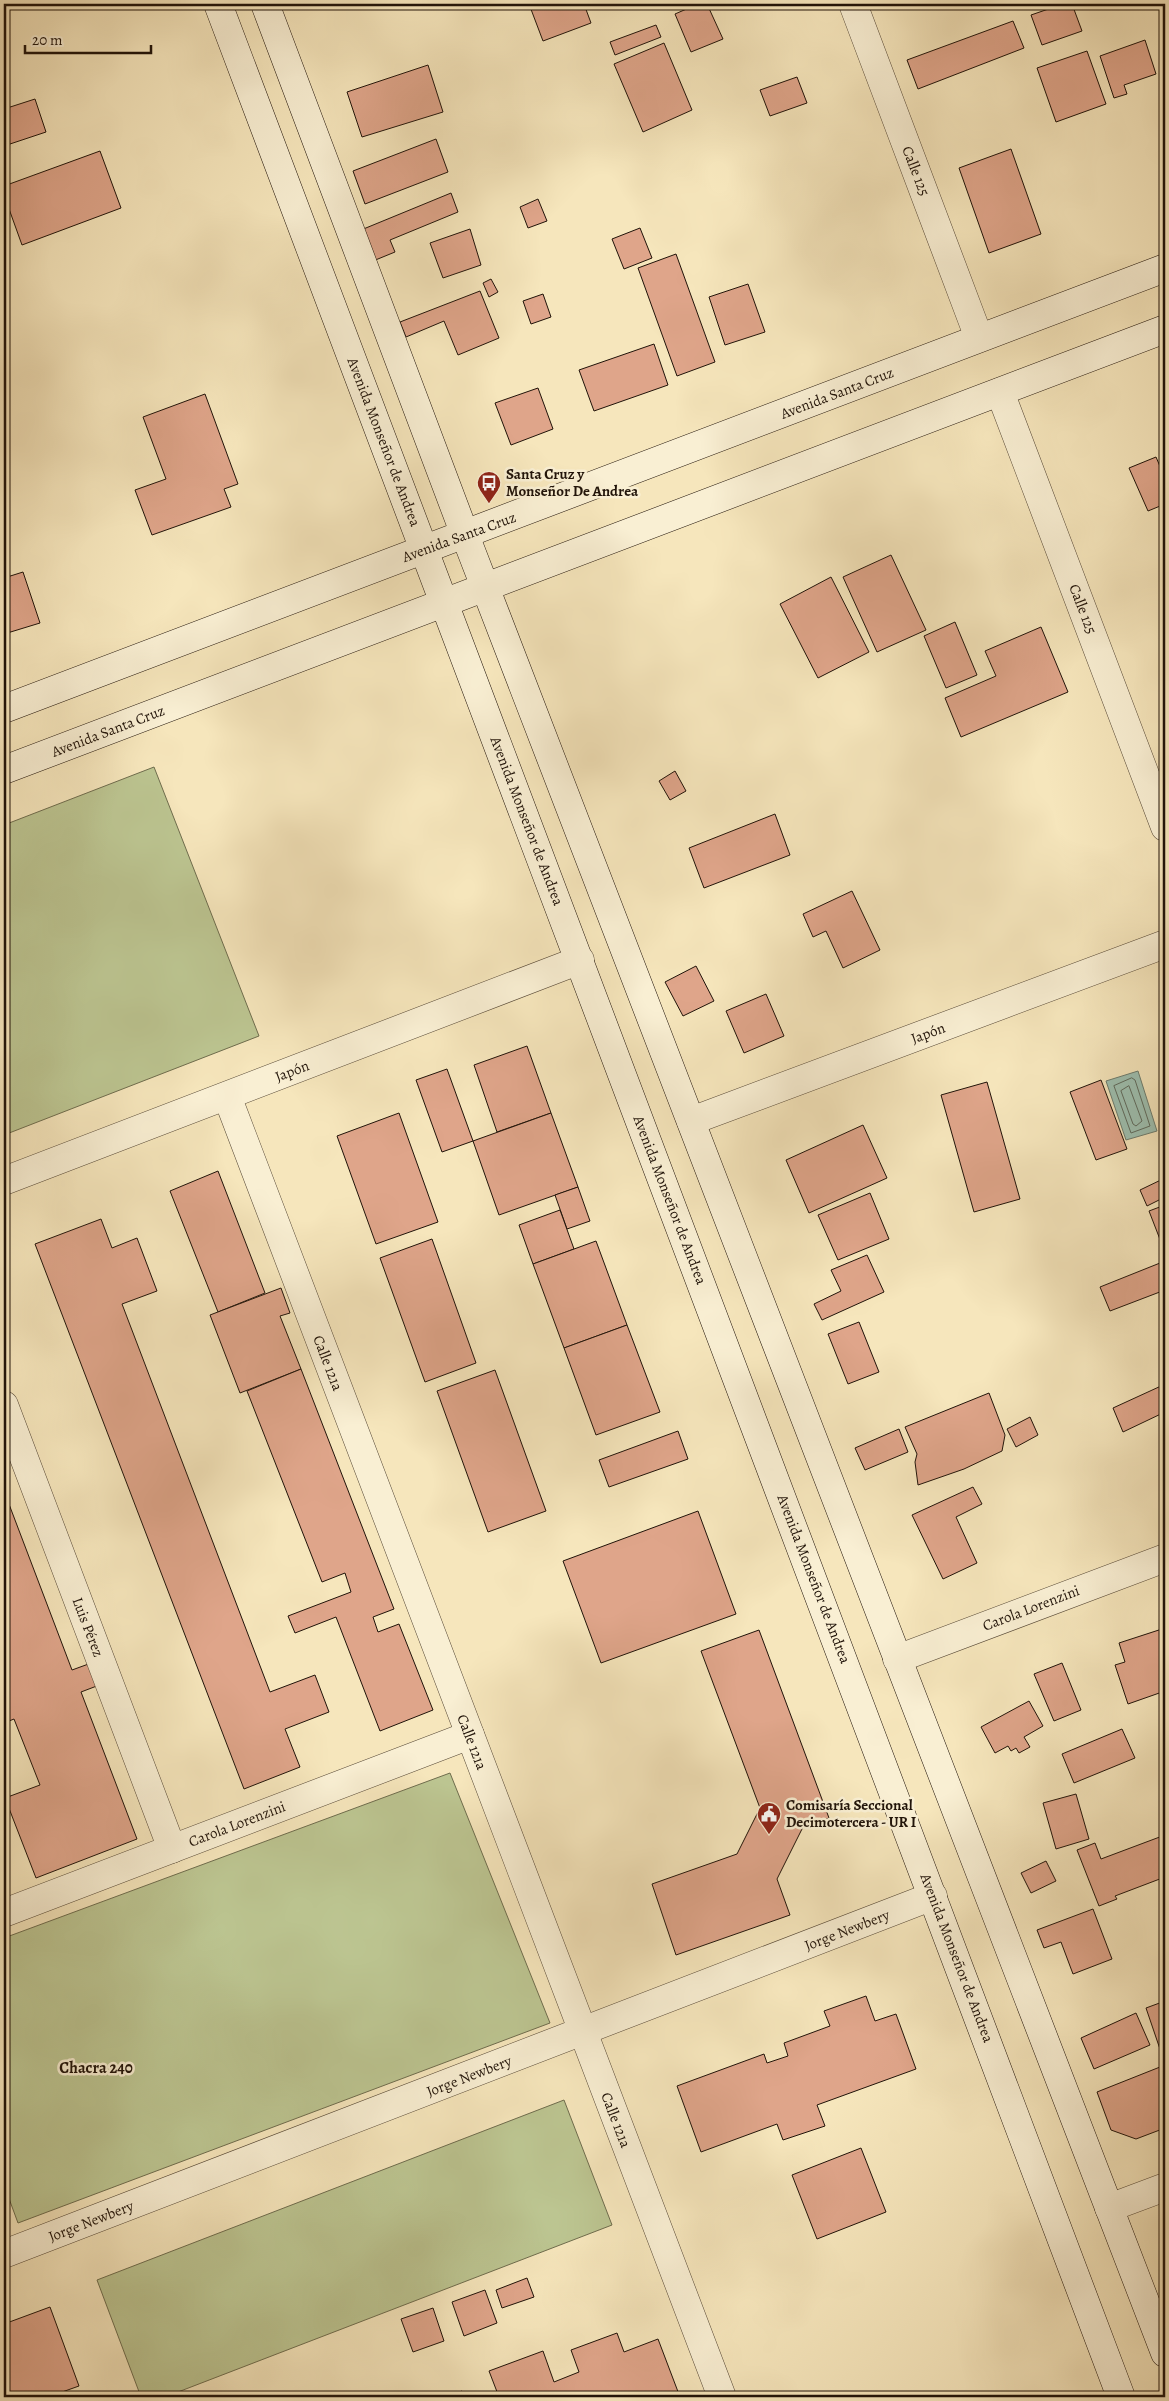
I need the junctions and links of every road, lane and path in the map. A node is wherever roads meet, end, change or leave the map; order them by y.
1 (218, 4) edge
2 (265, 4) edge
3 (853, 4) edge
4 (1165, 268) edge
5 (1165, 329) edge
6 (980, 338) junction
7 (1000, 392) junction
8 (465, 535) junction
9 (424, 549) junction
10 (486, 588) junction
11 (444, 603) junction
12 (4, 709) edge
13 (4, 770) edge
14 (1165, 827) edge
15 (1165, 944) edge
16 (580, 960) junction
17 (226, 1096) junction
18 (690, 1121) junction
19 (4, 1181) edge
20 (4, 1405) edge
21 (1165, 1558) edge
22 (897, 1659) junction
23 (470, 1735) junction
24 (172, 1849) junction
25 (933, 1896) junction
26 (4, 1913) edge
27 (583, 2032) junction
28 (1165, 2187) edge
29 (1109, 2208) junction
30 (4, 2254) edge
31 (1165, 2353) edge
32 (720, 2392) edge
33 (1121, 2397) edge

1 - 9 main road, Avenida Monseñor de Andrea
2 - 8 main road
3 - 6 main road, Calle 125
4 - 6 main road, Avenida Santa Cruz
5 - 7 main road, Avenida Santa Cruz
6 - 8 main road, Avenida Santa Cruz
7 - 10 main road, Avenida Santa Cruz
7 - 14 main road, Calle 125
8 - 9 main road, Avenida Santa Cruz
8 - 10 main road
9 - 11 main road, Avenida Monseñor de Andrea
9 - 12 main road, Avenida Santa Cruz
10 - 11 main road, Avenida Santa Cruz
10 - 18 main road
11 - 13 main road, Avenida Santa Cruz
11 - 16 main road, Avenida Monseñor de Andrea
15 - 18 main road, Japón
16 - 17 main road, Japón
16 - 25 main road, Avenida Monseñor de Andrea
17 - 19 main road, Japón
17 - 23 main road, Calle 121a
18 - 22 main road
20 - 24 main road, Luis Pérez
21 - 22 main road, Carola Lorenzini
22 - 29 main road
23 - 24 main road, Carola Lorenzini
23 - 27 main road, Calle 121a
24 - 26 main road, Carola Lorenzini
25 - 27 main road, Jorge Newbery
25 - 33 main road, Avenida Monseñor de Andrea
27 - 30 main road, Jorge Newbery
27 - 32 main road, Calle 121a
28 - 29 main road
29 - 31 main road

